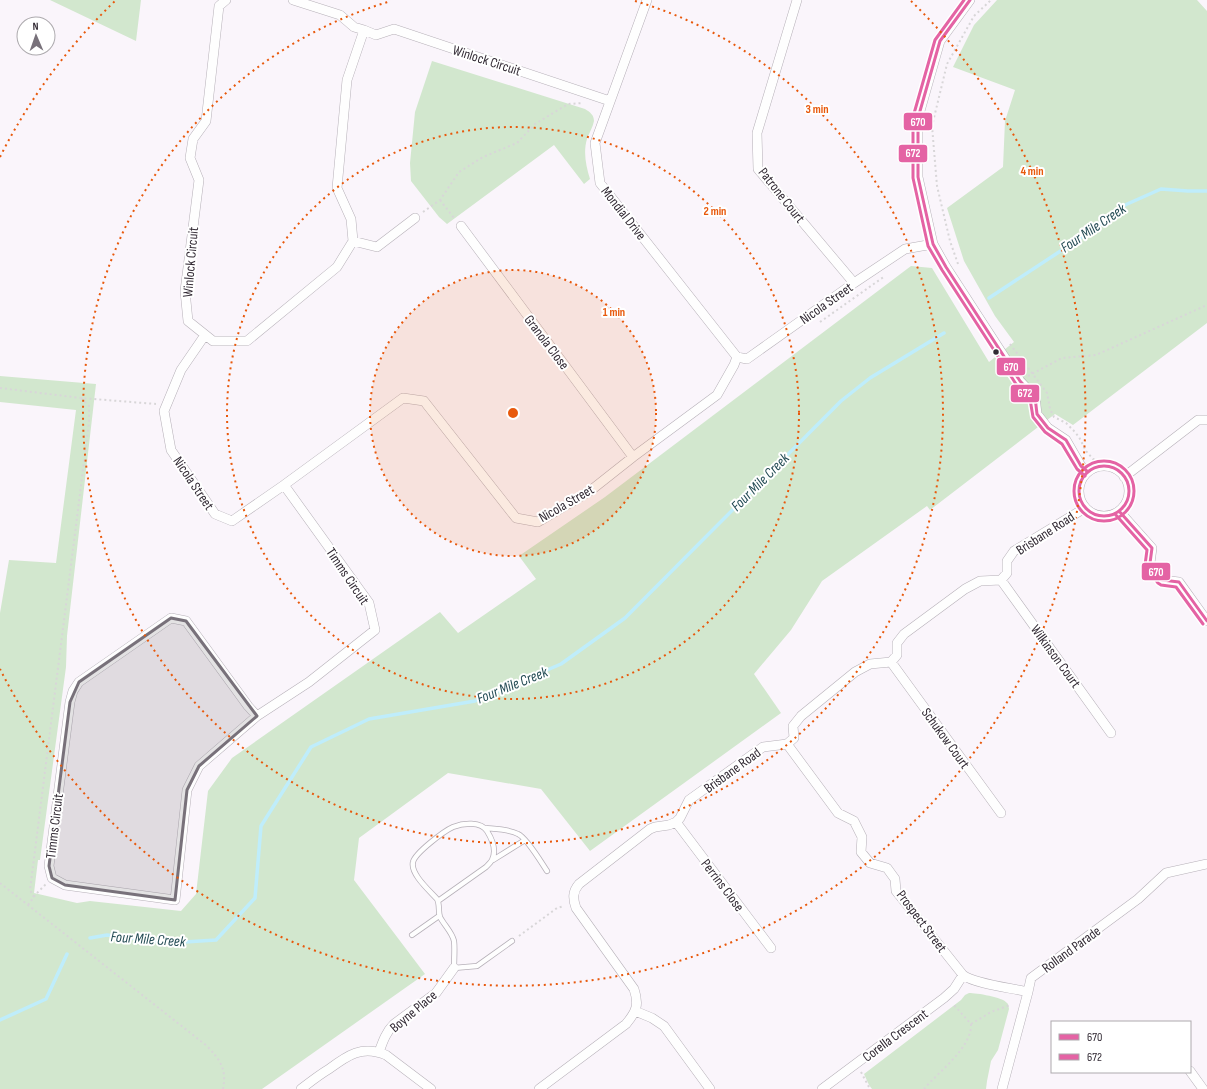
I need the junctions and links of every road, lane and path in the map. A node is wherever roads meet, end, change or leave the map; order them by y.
1 (226, 0) edge
2 (293, 0) edge
3 (647, 0) edge
4 (797, 0) edge
5 (970, 0) edge
6 (991, 0) edge
7 (364, 30) junction
8 (610, 102) junction
9 (589, 103) dead end
10 (440, 200) junction
11 (415, 218) joint
12 (461, 226) joint
13 (353, 241) junction
14 (933, 244) junction
15 (959, 267) dead end
16 (890, 273) dead end
17 (854, 283) junction
18 (1207, 305) edge
19 (818, 323) dead end
20 (205, 335) junction
21 (1009, 343) dead end
22 (737, 357) junction
23 (1032, 373) junction
24 (1020, 381) junction
25 (0, 388) edge
26 (81, 398) junction
27 (166, 404) junction
28 (1207, 420) edge
29 (633, 457) junction
30 (1088, 472) junction
31 (1127, 475) junction
32 (284, 485) junction
33 (1085, 508) junction
34 (1119, 511) junction
35 (1001, 580) junction
36 (1207, 621) edge
37 (891, 662) junction
38 (257, 716) junction
39 (1111, 733) dead end
40 (787, 744) junction
41 (1001, 813) dead end
42 (676, 822) junction
43 (484, 828) junction
44 (525, 840) junction
45 (493, 860) junction
46 (1207, 864) edge
47 (547, 871) dead end
48 (52, 878) junction
49 (0, 883) edge
50 (34, 897) junction
51 (438, 901) junction
52 (28, 905) junction
53 (568, 905) dead end
54 (439, 916) junction
55 (412, 935) dead end
56 (512, 941) joint
57 (771, 948) dead end
58 (454, 968) junction
59 (964, 975) junction
60 (1028, 992) junction
61 (953, 1004) dead end
62 (1010, 1005) dead end
63 (635, 1011) junction
64 (970, 1024) junction
65 (379, 1052) junction
66 (855, 1064) junction
67 (1191, 1072) edge
68 (223, 1089) edge
69 (301, 1089) edge
70 (431, 1089) edge
71 (539, 1089) edge
72 (710, 1089) edge
73 (822, 1089) edge
74 (870, 1089) edge
75 (924, 1089) edge
76 (1002, 1089) edge
77 (1204, 1089) edge

1 - 20 street, Winlock Circuit
2 - 7 street, Winlock Circuit
3 - 8 street, Mondial Drive
4 - 17 street, Patrone Court
5 - 14 street
6 - 15 path
7 - 8 street, Winlock Circuit
7 - 13 street
8 - 22 street, Mondial Drive
9 - 10 path
10 - 11 path
10 - 12 path
11 - 13 street
12 - 29 street, Granola Close
13 - 20 street, Winlock Circuit
14 - 17 street, Nicola Street
14 - 24 street
16 - 19 path
17 - 22 street, Nicola Street
18 - 23 path
20 - 27 street
21 - 23 path
22 - 29 street, Nicola Street
23 - 24 path
23 - 31 path
24 - 30 street
25 - 26 path
26 - 27 path
26 - 50 path
27 - 32 street, Nicola Street
28 - 31 street
29 - 32 street, Nicola Street
30 - 31 street
30 - 33 street
31 - 34 street
32 - 38 street, Timms Circuit
33 - 34 street
33 - 35 street, Brisbane Road
34 - 36 street
35 - 37 street
35 - 39 street, Wilkinson Court
37 - 40 street
37 - 41 street, Schukow Court
38 - 48 street, Timms Circuit
38 - 48 street, Timms Circuit
40 - 42 street, Brisbane Road
40 - 59 street, Prospect Street
42 - 57 street, Perrins Close
42 - 63 street
43 - 44 lane
43 - 45 lane
43 - 51 lane
44 - 45 lane
44 - 47 lane
45 - 51 lane
46 - 60 street, Rolland Parade
48 - 50 path
49 - 52 path
50 - 52 path
51 - 54 lane
52 - 68 path
53 - 56 path
54 - 55 lane
54 - 58 lane
56 - 58 lane
58 - 65 street, Boyne Place
59 - 60 street, Prospect Street
59 - 66 street, Corella Crescent
60 - 76 street, Rolland Parade
61 - 64 path
62 - 64 path
63 - 71 street
63 - 72 street
64 - 75 path
65 - 69 street
65 - 70 street
66 - 73 street, Corella Crescent
66 - 74 path
67 - 77 street

